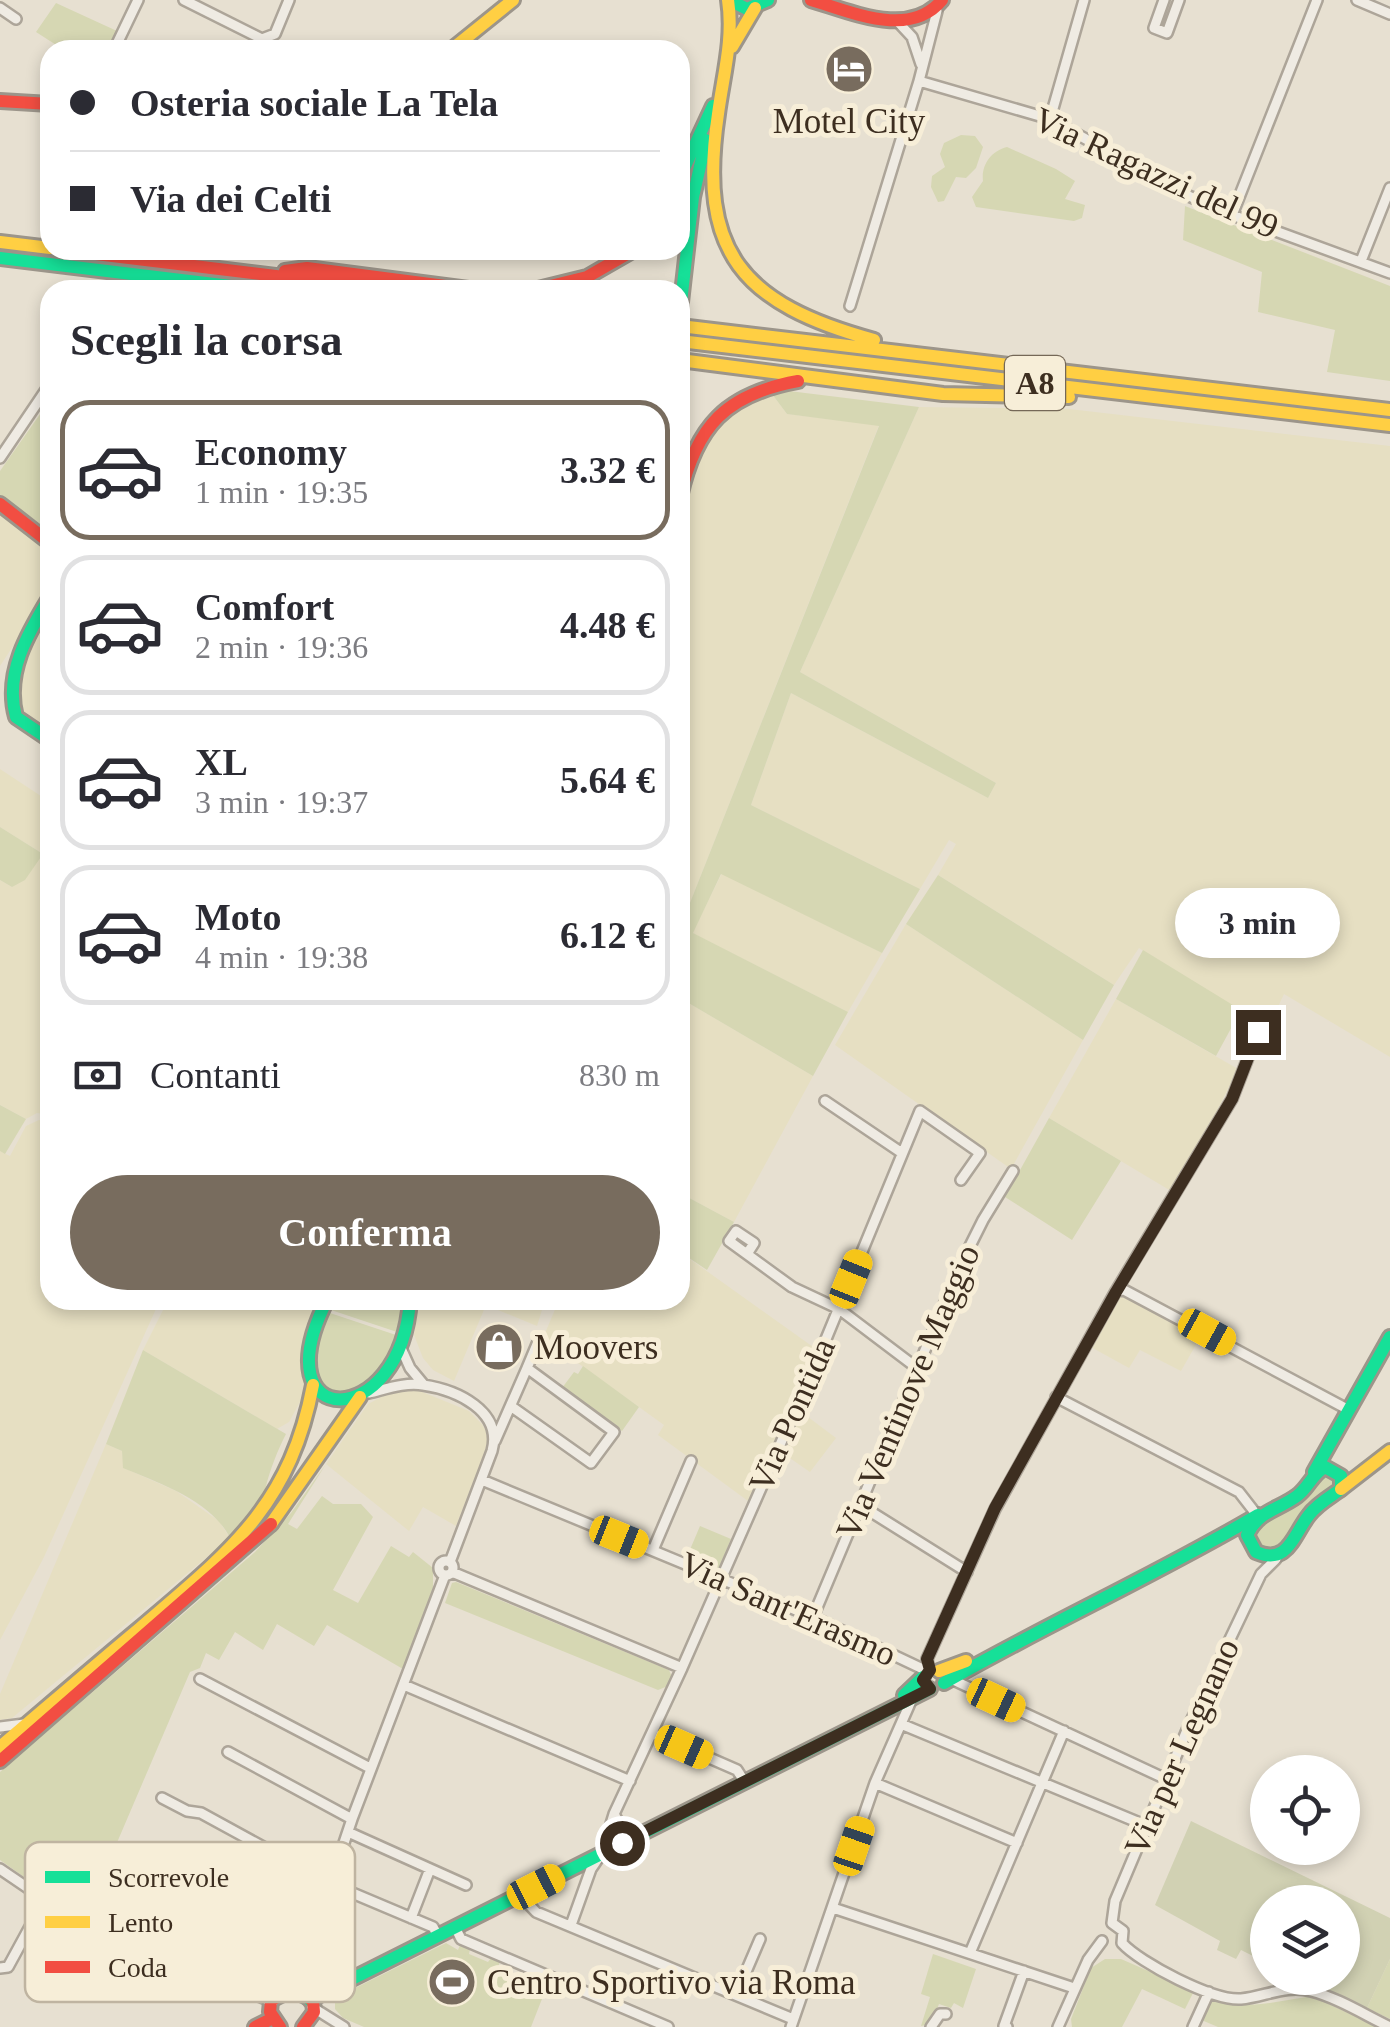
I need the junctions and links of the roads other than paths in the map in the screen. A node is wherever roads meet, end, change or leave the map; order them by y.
1 (138, 0) edge
2 (184, 0) edge
3 (289, 0) edge
4 (513, 0) edge
5 (523, 0) edge
6 (728, 0) edge
7 (768, 0) edge
8 (811, 0) edge
9 (1084, 0) edge
10 (1164, 0) edge
11 (1179, 0) edge
12 (1317, 0) edge
13 (1357, 0) edge
14 (940, 4) edge
15 (0, 8) edge
16 (754, 8) junction
17 (1390, 14) edge
18 (16, 19) dead end
19 (896, 20) junction
20 (119, 40) edge
21 (473, 40) edge
22 (474, 40) edge
23 (728, 56) junction
24 (922, 68) junction
25 (919, 82) junction
26 (721, 89) junction
27 (0, 101) edge
28 (40, 103) edge
29 (1050, 119) junction
30 (690, 156) edge
31 (1390, 188) edge
32 (1232, 215) junction
33 (690, 229) edge
34 (0, 242) edge
35 (40, 247) edge
36 (0, 258) edge
37 (148, 260) edge
38 (619, 260) edge
39 (1361, 261) junction
40 (1390, 273) edge
41 (266, 274) junction
42 (179, 280) edge
43 (312, 280) edge
44 (399, 280) edge
45 (580, 280) edge
46 (850, 306) dead end
47 (690, 327) edge
48 (690, 341) edge
49 (936, 354) junction
50 (690, 361) edge
51 (892, 387) junction
52 (40, 399) edge
53 (1212, 404) junction
54 (1390, 410) edge
55 (1390, 426) edge
56 (0, 458) edge
57 (690, 458) edge
58 (0, 504) edge
59 (40, 535) edge
60 (40, 612) edge
61 (40, 733) edge
62 (1258, 1032) dead end
63 (825, 1101) dead end
64 (902, 1153) junction
65 (1013, 1171) dead end
66 (960, 1180) dead end
67 (747, 1254) dead end
68 (1116, 1292) junction
69 (839, 1309) junction
70 (323, 1310) edge
71 (408, 1310) edge
72 (540, 1337) dead end
73 (1390, 1337) edge
74 (402, 1346) junction
75 (527, 1368) junction
76 (917, 1368) junction
77 (424, 1385) junction
78 (314, 1386) junction
79 (363, 1395) junction
80 (1056, 1397) junction
81 (512, 1407) junction
82 (1349, 1410) junction
83 (495, 1441) junction
84 (1331, 1445) junction
85 (1390, 1451) edge
86 (690, 1461) dead end
87 (1373, 1461) junction
88 (1334, 1469) junction
89 (1314, 1472) junction
90 (482, 1480) junction
91 (1340, 1489) junction
92 (860, 1505) junction
93 (1255, 1513) junction
94 (1202, 1548) junction
95 (652, 1550) junction
96 (1256, 1552) junction
97 (1281, 1555) junction
98 (449, 1570) junction
99 (967, 1572) junction
100 (1261, 1574) junction
101 (720, 1580) junction
102 (812, 1618) junction
103 (682, 1668) junction
104 (935, 1677) junction
105 (200, 1679) dead end
106 (404, 1685) junction
107 (912, 1699) junction
108 (27, 1724) junction
109 (901, 1724) junction
110 (0, 1727) edge
111 (652, 1732) junction
112 (1064, 1732) junction
113 (0, 1746) edge
114 (228, 1752) dead end
115 (798, 1753) junction
116 (0, 1761) edge
117 (370, 1768) junction
118 (1166, 1780) junction
119 (630, 1781) junction
120 (744, 1781) junction
121 (1043, 1782) junction
122 (875, 1783) junction
123 (162, 1798) dead end
124 (614, 1814) junction
125 (352, 1818) junction
126 (1147, 1826) junction
127 (348, 1832) junction
128 (628, 1840) junction
129 (253, 1842) edge
130 (345, 1842) edge
131 (1017, 1843) junction
132 (602, 1853) junction
133 (0, 1869) edge
134 (430, 1870) junction
135 (466, 1885) dead end
136 (25, 1887) edge
137 (355, 1894) edge
138 (520, 1895) junction
139 (833, 1908) junction
140 (410, 1918) junction
141 (1112, 1924) junction
142 (571, 1925) junction
143 (455, 1927) junction
144 (25, 1936) edge
145 (438, 1936) junction
146 (760, 1940) dead end
147 (1102, 1941) junction
148 (1122, 1943) junction
149 (970, 1953) junction
150 (0, 1968) edge
151 (1024, 1971) junction
152 (355, 1980) edge
153 (1074, 1988) junction
154 (1209, 1992) junction
155 (736, 1995) junction
156 (272, 2002) edge
157 (311, 2003) joint
158 (946, 2014) dead end
159 (276, 2022) edge
160 (792, 2023) edge
161 (255, 2027) edge
162 (303, 2027) edge
163 (344, 2027) edge
164 (668, 2027) edge
165 (931, 2027) edge
166 (1008, 2027) edge
167 (1062, 2027) edge
168 (1193, 2027) edge
169 (1390, 2027) edge

1 - 20 street
2 - 3 street
4 - 21 main road
5 - 22 main road
6 - 16 main road
6 - 23 main road
7 - 16 main road
8 - 19 main road
9 - 29 street
10 - 11 street
12 - 32 street
13 - 17 street
14 - 19 main road
14 - 24 street
15 - 18 street
16 - 23 main road
19 - 24 street
23 - 26 main road
24 - 25 street
25 - 29 street, Via Ragazzi del 99
25 - 46 street
26 - 30 main road
26 - 33 main road
26 - 49 main road
27 - 28 main road
29 - 32 street, Via Ragazzi del 99
31 - 39 street
32 - 39 street, Via Ragazzi del 99
34 - 35 main road
36 - 42 main road
37 - 41 main road
38 - 45 main road
39 - 40 street, Via Ragazzi del 99
41 - 43 main road
41 - 44 main road
47 - 49 main road, A8
48 - 53 main road, A8
49 - 54 main road, A8
50 - 51 main road
51 - 53 main road
51 - 57 main road
52 - 56 street
53 - 55 main road, A8
58 - 59 main road
60 - 61 main road
62 - 68 street
63 - 64 street
64 - 66 street, Via Pontida
64 - 69 street, Via Pontida
65 - 76 street, Via Ventinove Maggio
67 - 69 street
68 - 80 street
68 - 82 street
69 - 76 street
69 - 101 street, Via Pontida
70 - 78 main road
71 - 74 main road
72 - 75 street
73 - 82 main road
74 - 77 street
74 - 79 main road
75 - 81 street
75 - 81 street
76 - 92 street, Via Ventinove Maggio
77 - 79 street
77 - 83 street
78 - 79 main road
78 - 108 main road
79 - 116 main road
80 - 93 street
80 - 99 street
81 - 83 street
82 - 84 main road
83 - 90 street
84 - 88 main road
84 - 89 main road
85 - 87 main road
86 - 95 street
87 - 88 main road
87 - 91 main road
88 - 89 main road
88 - 91 main road
89 - 93 main road
90 - 95 street, Via Sant'Erasmo
90 - 98 street
91 - 97 main road
92 - 99 street
92 - 102 street, Via Ventinove Maggio
93 - 94 main road
93 - 96 main road
94 - 96 main road
94 - 104 main road
95 - 101 street, Via Sant'Erasmo
96 - 97 main road
96 - 100 street
97 - 100 street, Via per Legnano
98 - 103 street
98 - 106 street
99 - 104 street
100 - 118 street, Via per Legnano
101 - 102 street, Via Sant'Erasmo
101 - 103 street, Via Pontida
102 - 104 street, Via Sant'Erasmo
103 - 111 street, Via Pontida
104 - 107 main road
104 - 112 street, Via Sant'Erasmo
104 - 115 main road
105 - 117 street
106 - 117 street
106 - 119 street
107 - 109 street
107 - 115 main road
108 - 110 street
108 - 113 main road
109 - 121 street
109 - 122 street
111 - 119 street, Via Pontida
111 - 120 street
112 - 118 street, Via Sant'Erasmo
112 - 121 street
114 - 125 street
115 - 120 main road
117 - 125 street
118 - 126 street, Via per Legnano
119 - 124 street, Via Pontida
120 - 128 main road
121 - 126 street
121 - 131 street
122 - 131 street
122 - 139 street
123 - 129 street
124 - 128 street
124 - 132 street, Via Pontida
125 - 127 street
126 - 141 street, Via per Legnano
127 - 130 street
127 - 134 street
128 - 132 main road
131 - 149 street
132 - 138 main road
132 - 142 street, Via Pontida
133 - 136 street
134 - 135 street
134 - 140 street
137 - 140 street
138 - 142 street
138 - 143 main road
139 - 149 street
139 - 160 street
140 - 145 street
141 - 147 street
141 - 148 street
142 - 155 street
143 - 145 main road
143 - 164 street
144 - 150 street
145 - 152 main road
146 - 155 street
147 - 148 street
147 - 153 street
148 - 154 street
149 - 151 street
151 - 153 street
151 - 166 street
153 - 167 street
154 - 168 street
154 - 169 street
155 - 160 street
156 - 159 main road
157 - 162 main road
157 - 163 street
158 - 165 street
159 - 161 main road

